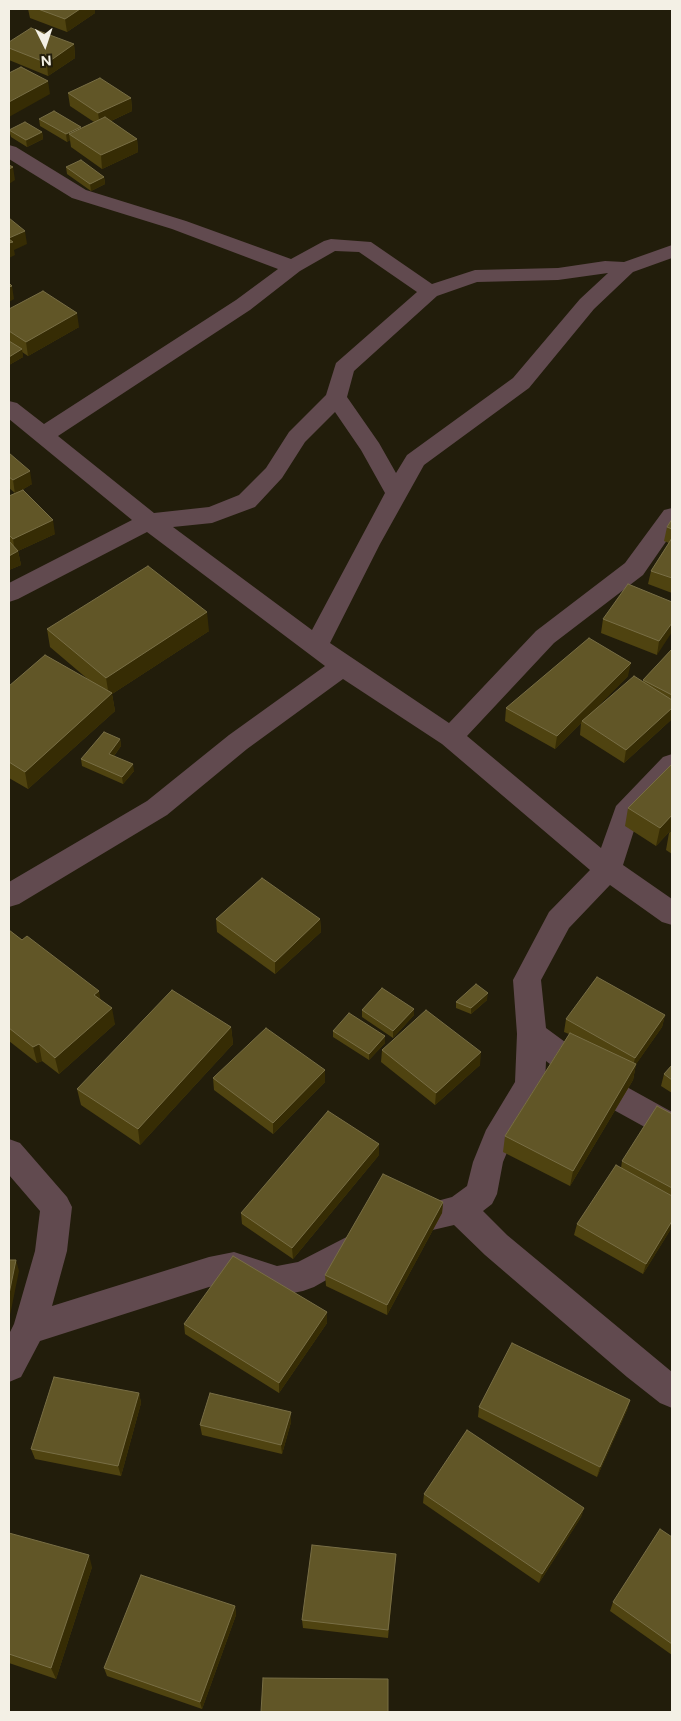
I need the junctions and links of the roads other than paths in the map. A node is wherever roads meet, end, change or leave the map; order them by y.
1 (9, 151) edge
2 (672, 250) edge
3 (292, 267) junction
4 (626, 268) junction
5 (430, 292) junction
6 (336, 397) junction
7 (9, 408) edge
8 (43, 435) junction
9 (397, 494) junction
10 (672, 516) edge
11 (149, 521) junction
12 (9, 593) edge
13 (316, 645) junction
14 (343, 666) junction
15 (451, 737) junction
16 (672, 764) edge
17 (608, 869) junction
18 (9, 896) edge
19 (672, 914) edge
20 (532, 1034) junction
21 (672, 1128) edge
22 (9, 1153) edge
23 (460, 1208) junction
24 (28, 1329) junction
25 (9, 1366) edge
26 (672, 1392) edge

1 - 3 street
2 - 4 street
3 - 5 street
3 - 8 street
4 - 5 street
4 - 9 street
5 - 6 street
6 - 9 street
6 - 11 street
7 - 8 street
8 - 11 street
9 - 13 street
10 - 15 street
11 - 12 street
11 - 13 street
13 - 14 street
14 - 15 street
14 - 18 street
15 - 17 street
16 - 17 street
17 - 19 street
17 - 20 street
20 - 21 street
20 - 23 street
22 - 24 street
23 - 24 street
23 - 26 street
24 - 25 street

